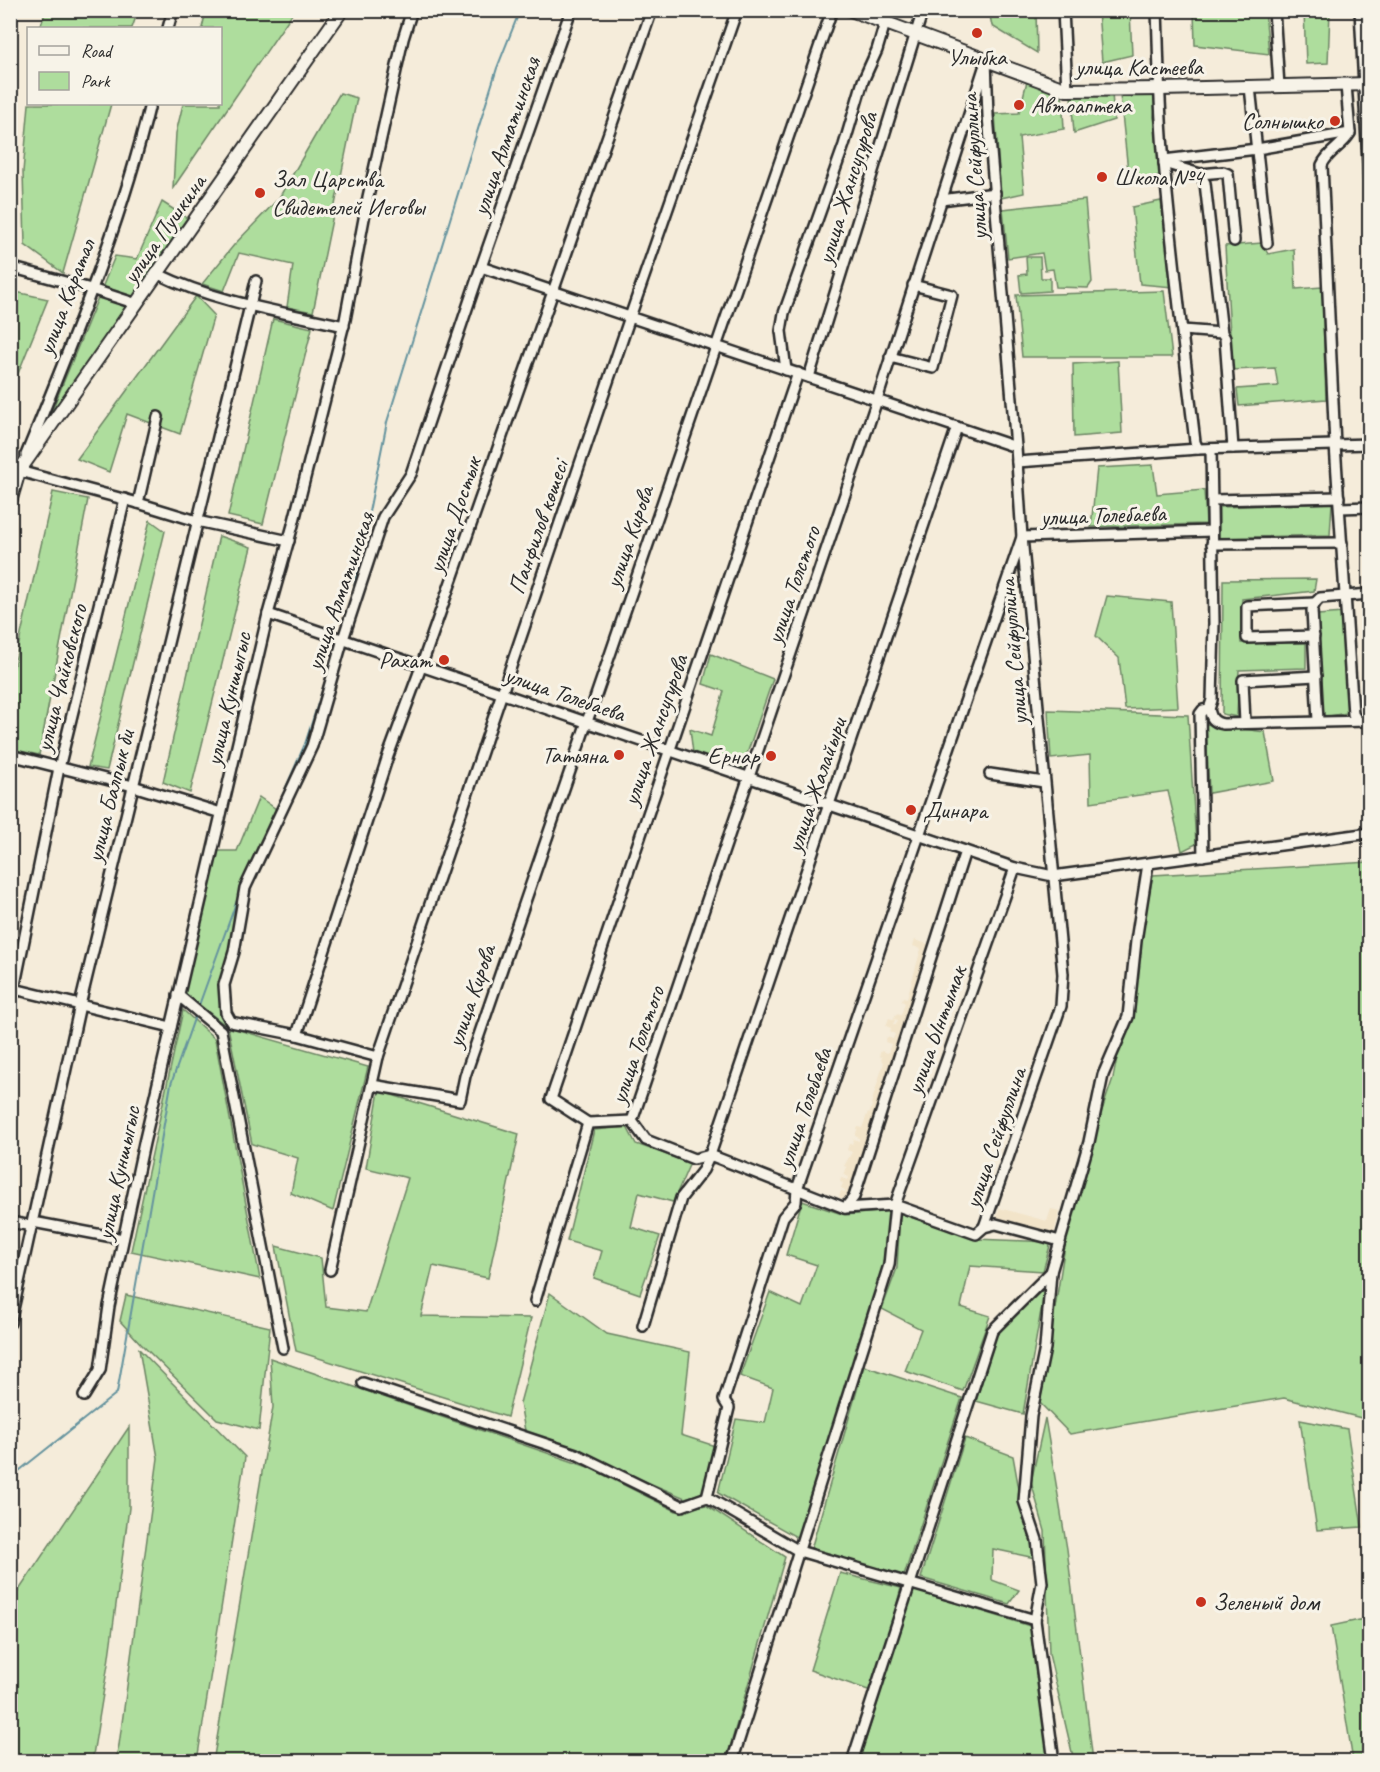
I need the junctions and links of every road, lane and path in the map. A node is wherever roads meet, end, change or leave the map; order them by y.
1 (173, 10) edge
2 (342, 10) edge
3 (571, 10) edge
4 (652, 10) edge
5 (737, 10) edge
6 (832, 10) edge
7 (851, 10) edge
8 (923, 10) edge
9 (1063, 10) edge
10 (1157, 10) edge
11 (1274, 10) edge
12 (1360, 10) edge
13 (411, 11) edge
14 (885, 23) junction
15 (168, 27) edge
16 (915, 34) junction
17 (986, 60) junction
18 (1366, 84) edge
19 (1346, 85) junction
20 (1280, 86) junction
21 (1250, 87) junction
22 (1161, 89) junction
23 (1067, 90) junction
24 (150, 105) edge
25 (1350, 133) junction
26 (1257, 149) junction
27 (1164, 162) junction
28 (1200, 174) junction
29 (994, 193) junction
30 (941, 200) junction
31 (1370, 202) edge
32 (1234, 241) dead end
33 (1267, 243) dead end
34 (10, 267) edge
35 (481, 267) junction
36 (158, 274) junction
37 (256, 281) dead end
38 (914, 285) junction
39 (92, 289) junction
40 (553, 292) junction
41 (137, 304) junction
42 (250, 304) junction
43 (630, 317) junction
44 (344, 326) junction
45 (1182, 330) junction
46 (1222, 333) junction
47 (715, 346) junction
48 (890, 357) junction
49 (786, 370) junction
50 (798, 373) junction
51 (809, 377) junction
52 (877, 400) junction
53 (158, 417) dead end
54 (957, 427) junction
55 (1370, 444) edge
56 (1335, 445) junction
57 (1016, 447) junction
58 (1233, 448) junction
59 (1198, 449) junction
60 (1211, 449) junction
61 (1017, 462) junction
62 (16, 475) edge
63 (1339, 497) junction
64 (125, 499) junction
65 (1212, 500) junction
66 (10, 502) edge
67 (138, 502) junction
68 (1370, 507) edge
69 (1340, 508) junction
70 (197, 521) junction
71 (1212, 531) junction
72 (1022, 537) junction
73 (289, 541) junction
74 (1342, 543) junction
75 (1212, 544) junction
76 (1370, 594) edge
77 (1346, 595) junction
78 (1315, 603) junction
79 (268, 614) junction
80 (1314, 636) junction
81 (343, 639) junction
82 (421, 667) junction
83 (1316, 676) junction
84 (502, 693) junction
85 (1209, 709) junction
86 (1357, 720) junction
87 (1318, 721) junction
88 (1370, 721) edge
89 (586, 722) junction
90 (1245, 723) junction
91 (668, 750) junction
92 (10, 755) edge
93 (59, 768) junction
94 (990, 774) dead end
95 (748, 777) junction
96 (1044, 782) junction
97 (133, 786) junction
98 (830, 805) junction
99 (221, 813) junction
100 (1370, 833) edge
101 (919, 835) junction
102 (965, 851) junction
103 (1203, 856) junction
104 (1148, 864) junction
105 (1015, 868) junction
106 (1053, 876) junction
107 (13, 988) edge
108 (178, 994) junction
109 (80, 1005) junction
110 (10, 1009) edge
111 (171, 1027) junction
112 (297, 1035) junction
113 (378, 1057) junction
114 (372, 1085) junction
115 (632, 1121) junction
116 (588, 1123) junction
117 (710, 1155) junction
118 (797, 1189) junction
119 (895, 1205) junction
120 (845, 1208) junction
121 (10, 1222) edge
122 (32, 1224) junction
123 (984, 1227) junction
124 (123, 1239) junction
125 (1060, 1241) junction
126 (330, 1270) dead end
127 (1050, 1272) junction
128 (535, 1301) dead end
129 (10, 1323) edge
130 (643, 1326) dead end
131 (283, 1348) dead end
132 (363, 1383) dead end
133 (84, 1396) dead end
134 (707, 1497) junction
135 (799, 1551) junction
136 (909, 1582) junction
137 (1035, 1620) junction
138 (732, 1761) edge
139 (852, 1761) edge
140 (1054, 1761) edge

1 - 15 street
2 - 36 street, улица Пушкина
3 - 35 street, улица Алматинская
4 - 40 street, улица Достык
5 - 43 street, Панфилов көшесі
6 - 47 street, улица Кирова
7 - 14 street, улица Кастеева
8 - 16 street, улица Жансугурова
9 - 23 street
10 - 22 street
11 - 20 street
12 - 18 street
13 - 44 street, улица Куншыгыс
14 - 16 street, улица Кастеева
14 - 49 street
16 - 17 street, улица Кастеева
16 - 51 street, улица Жансугурова
17 - 23 street, улица Кастеева
17 - 29 street, улица Сейфуллина
17 - 30 street, улица Толстого
18 - 19 street, улица Кастеева
18 - 31 street
19 - 20 street, улица Кастеева
19 - 25 street
20 - 21 street, улица Кастеева
21 - 22 street, улица Кастеева
21 - 26 street
22 - 23 street, улица Кастеева
22 - 27 street
24 - 39 street, улица Каратал
25 - 26 street
25 - 56 street
26 - 27 street
26 - 33 street
27 - 28 street
27 - 45 street
28 - 32 street
28 - 46 street
29 - 30 street
29 - 57 street, улица Сейфуллина
30 - 38 street, улица Толстого
34 - 39 street
35 - 40 street
35 - 81 street, улица Алматинская
36 - 41 street, улица Пушкина
36 - 42 street
37 - 42 street, улица Балпык би
38 - 48 street, улица Толстого
38 - 48 street
39 - 41 street
39 - 62 street, улица Каратал
40 - 43 street
40 - 82 street, улица Достык
41 - 62 street, улица Пушкина
42 - 44 street
42 - 70 street, улица Балпык би
43 - 47 street
43 - 84 street, Панфилов көшесі
44 - 73 street, улица Куншыгыс
45 - 46 street
45 - 59 street
46 - 58 street
47 - 49 street
47 - 89 street, улица Кирова
48 - 52 street, улица Толстого
49 - 50 street
50 - 51 street
50 - 91 street, улица Жансугурова
51 - 52 street
52 - 54 street
52 - 95 street, улица Толстого
53 - 67 street
54 - 57 street
54 - 98 street, улица Жалайыри
55 - 56 street
56 - 58 street
56 - 63 street
57 - 61 street, улица Сейфуллина
58 - 60 street
59 - 60 street
59 - 61 street
60 - 65 street
61 - 72 street, улица Сейфуллина
62 - 64 street
62 - 66 street, улица Каратал
63 - 65 street
63 - 69 street
64 - 67 street
64 - 93 street, улица Чайковского
65 - 71 street
67 - 70 street
68 - 69 street
69 - 74 street
70 - 73 street
70 - 97 street, улица Балпык би
71 - 72 street, улица Толебаева
71 - 75 street
72 - 96 street, улица Сейфуллина
72 - 101 street, улица Толебаева
73 - 79 street, улица Куншыгыс
74 - 75 street
74 - 77 street
75 - 85 street
76 - 77 street
77 - 78 street
77 - 86 street
78 - 80 street
78 - 80 street
79 - 81 street, улица Толебаева
79 - 99 street, улица Куншыгыс
80 - 83 street
81 - 82 street, улица Толебаева
81 - 112 street, улица Алматинская
82 - 84 street, улица Толебаева
82 - 112 street, улица Достык
83 - 87 street
83 - 90 street
84 - 89 street, улица Толебаева
84 - 113 street, Панфилов көшесі
85 - 90 street
85 - 103 street
86 - 87 street
86 - 88 street
87 - 90 street
89 - 91 street, улица Толебаева
89 - 114 street, улица Кирова
91 - 95 street, улица Толебаева
91 - 116 street, улица Жансугурова
92 - 93 street
93 - 97 street
93 - 107 street, улица Чайковского
94 - 96 street
95 - 98 street, улица Толебаева
95 - 115 street, улица Толстого
96 - 106 street, улица Сейфуллина
97 - 99 street
97 - 109 street, улица Балпык би
98 - 101 street, улица Толебаева
98 - 117 street, улица Жалайыри
99 - 108 street, улица Куншыгыс
100 - 103 street, улица Толебаева
101 - 102 street, улица Толебаева
101 - 118 street, улица Толебаева
102 - 105 street, улица Толебаева
102 - 120 street
103 - 104 street, улица Толебаева
104 - 106 street, улица Толебаева
104 - 125 street
105 - 106 street, улица Толебаева
105 - 119 street, улица Ынтымак
106 - 123 street, улица Сейфуллина
107 - 109 street
107 - 110 street, улица Чайковского
108 - 111 street, улица Куншыгыс
108 - 131 street
109 - 111 street
109 - 122 street, улица Балпык би
111 - 124 street, улица Куншыгыс
112 - 113 street
113 - 114 street, Панфилов көшесі
114 - 126 street, Панфилов көшесі
115 - 116 street
115 - 117 street
116 - 128 street
117 - 118 street
117 - 130 street, улица Жалайыри
118 - 120 street
118 - 134 street, улица Толебаева
119 - 120 street
119 - 123 street
119 - 135 street, улица Ынтымак
121 - 122 street
122 - 124 street
122 - 129 street, улица Балпык би
123 - 125 street
124 - 133 street, улица Куншыгыс
125 - 127 street
127 - 136 street
127 - 137 street
132 - 134 street
134 - 135 street
135 - 136 street
135 - 138 street, улица Ынтымак
136 - 137 street
136 - 139 street
137 - 140 street

